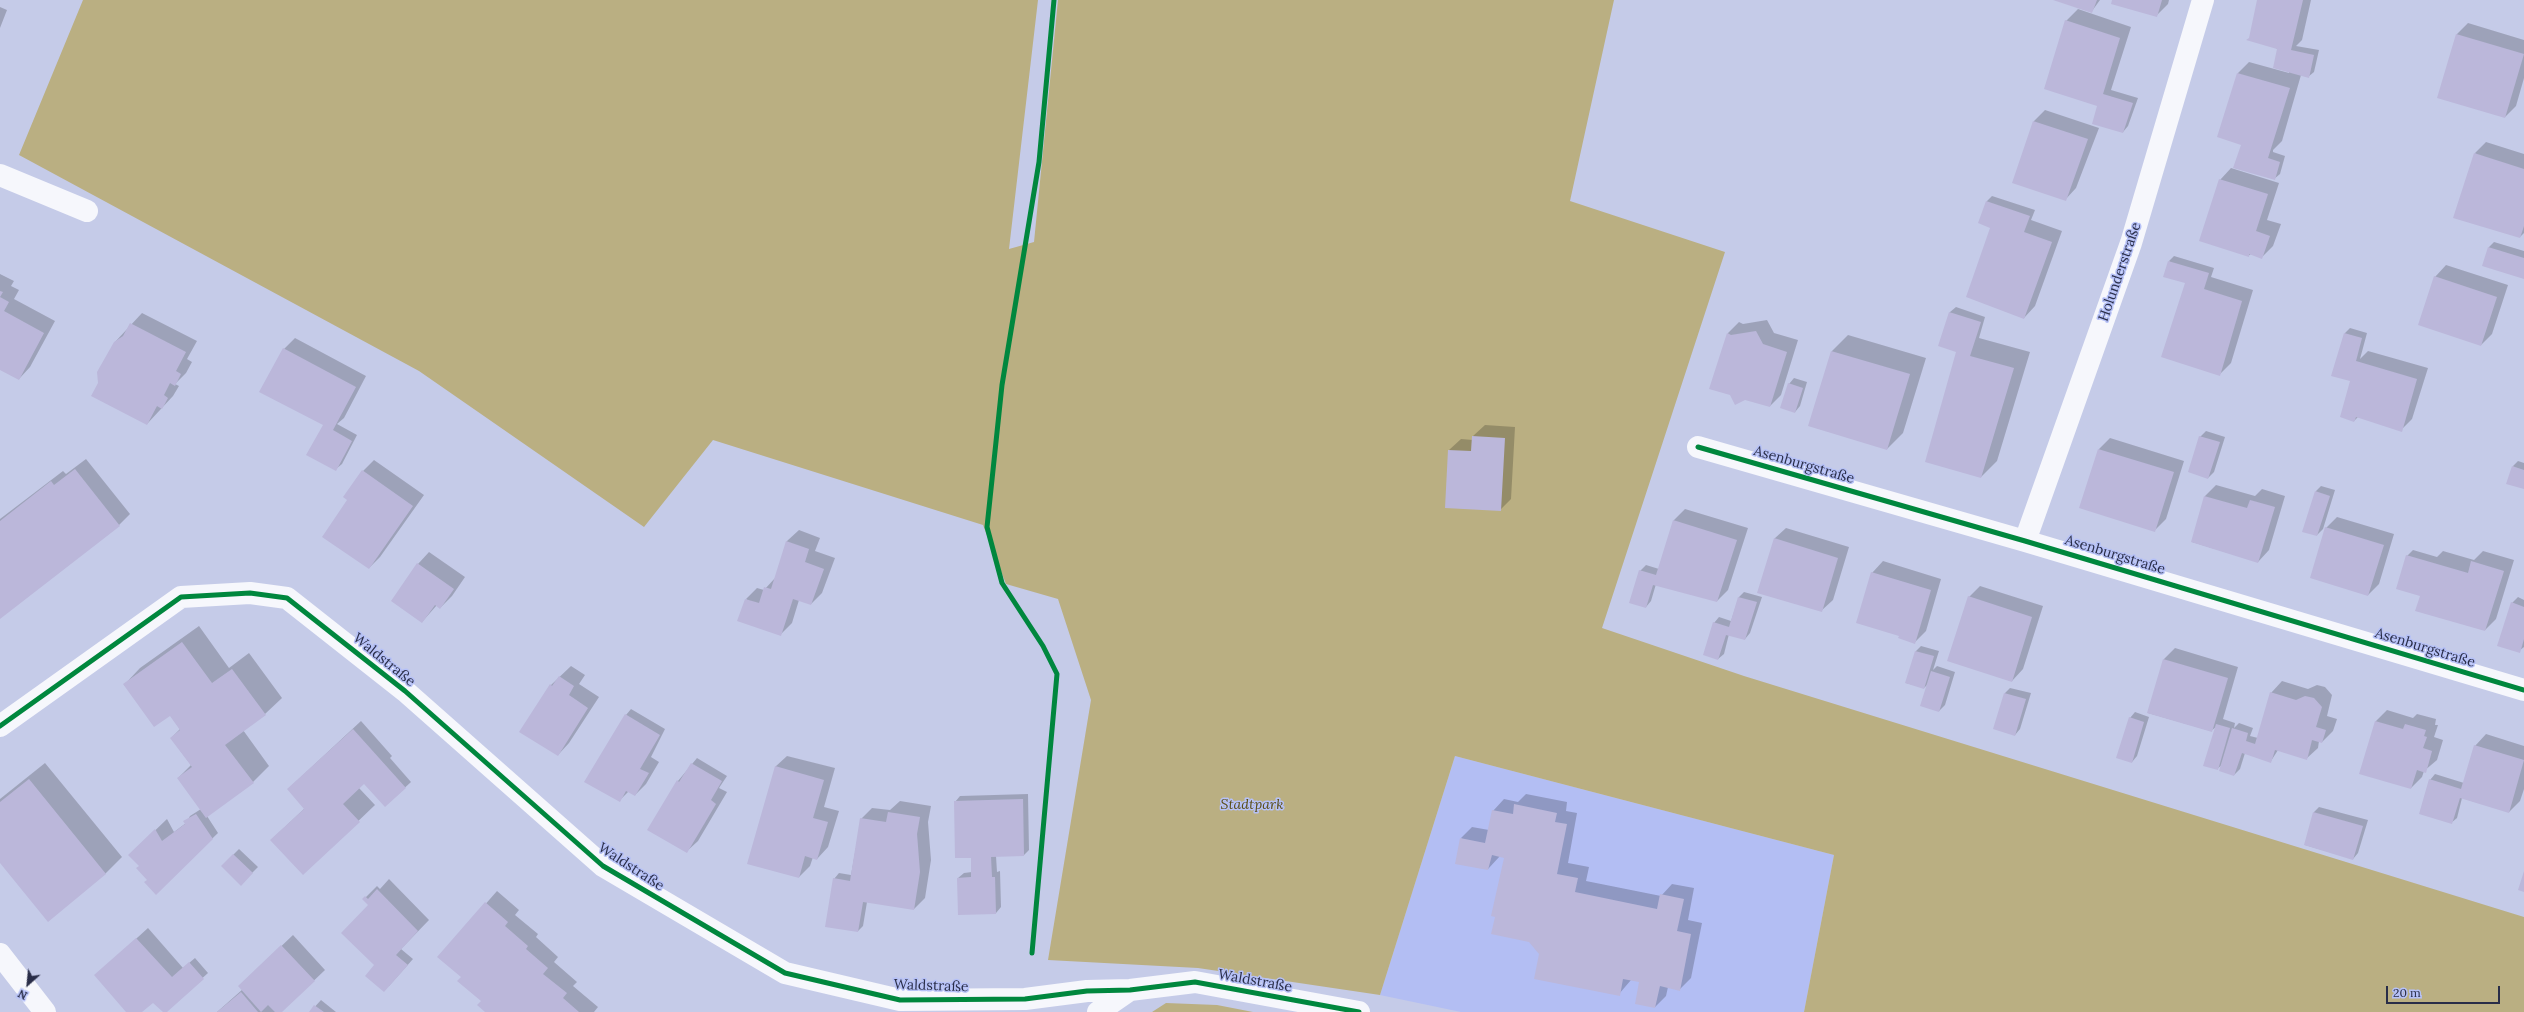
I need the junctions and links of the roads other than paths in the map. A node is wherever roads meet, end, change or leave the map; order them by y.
1 (2203, 0) edge
2 (0, 175) edge
3 (86, 211) dead end
4 (1698, 447) dead end
5 (2025, 541) junction
6 (2524, 690) edge
7 (0, 726) edge
8 (0, 954) edge
9 (1130, 990) junction
10 (45, 1012) edge
11 (1098, 1012) edge
12 (1359, 1012) edge

1 - 5 street, Holunderstraße
2 - 3 street
4 - 5 street, Asenburgstraße
5 - 6 street, Asenburgstraße
7 - 9 street, Waldstraße
8 - 10 street
9 - 11 street
9 - 12 street, Waldstraße

